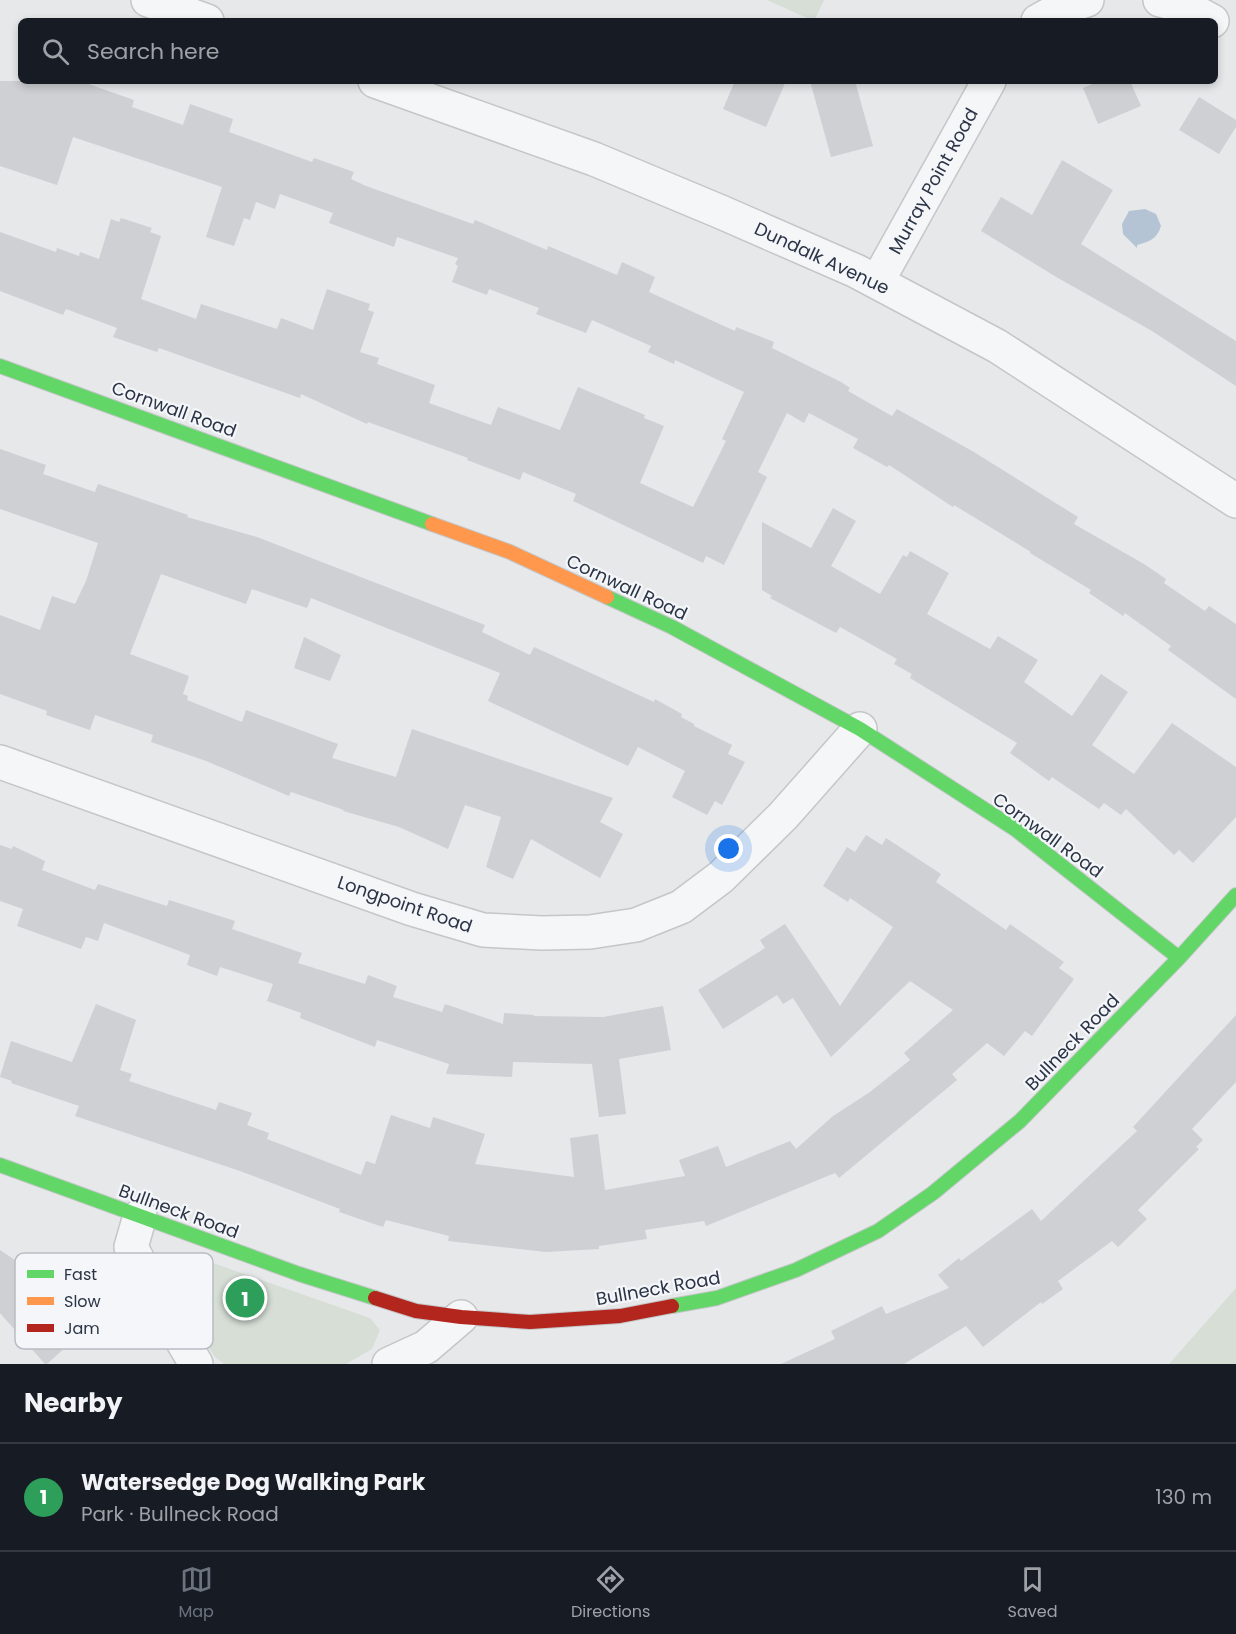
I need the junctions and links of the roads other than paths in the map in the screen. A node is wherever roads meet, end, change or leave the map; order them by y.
1 (148, 0) edge
2 (1087, 0) edge
3 (1160, 0) edge
4 (199, 18) edge
5 (1043, 18) edge
6 (1206, 18) edge
7 (1218, 25) edge
8 (1236, 34) edge
9 (383, 84) edge
10 (987, 84) edge
11 (877, 282) junction
12 (0, 366) edge
13 (1236, 501) edge
14 (860, 729) junction
15 (0, 762) edge
16 (1236, 895) edge
17 (1179, 958) junction
18 (0, 1165) edge
19 (140, 1216) junction
20 (134, 1253) edge
21 (461, 1317) junction
22 (187, 1349) edge
23 (196, 1364) edge
24 (389, 1364) edge

1 - 4 street
2 - 5 street
3 - 6 street
7 - 8 street
9 - 11 street, Dundalk Avenue
10 - 11 street, Murray Point Road
11 - 13 street, Dundalk Avenue
12 - 14 street, Cornwall Road
14 - 15 street, Longpoint Road
14 - 17 street, Cornwall Road
16 - 17 street, Bullneck Road
17 - 21 street, Bullneck Road
18 - 19 street, Bullneck Road
19 - 20 street
19 - 21 street, Bullneck Road
21 - 24 street
22 - 23 street

